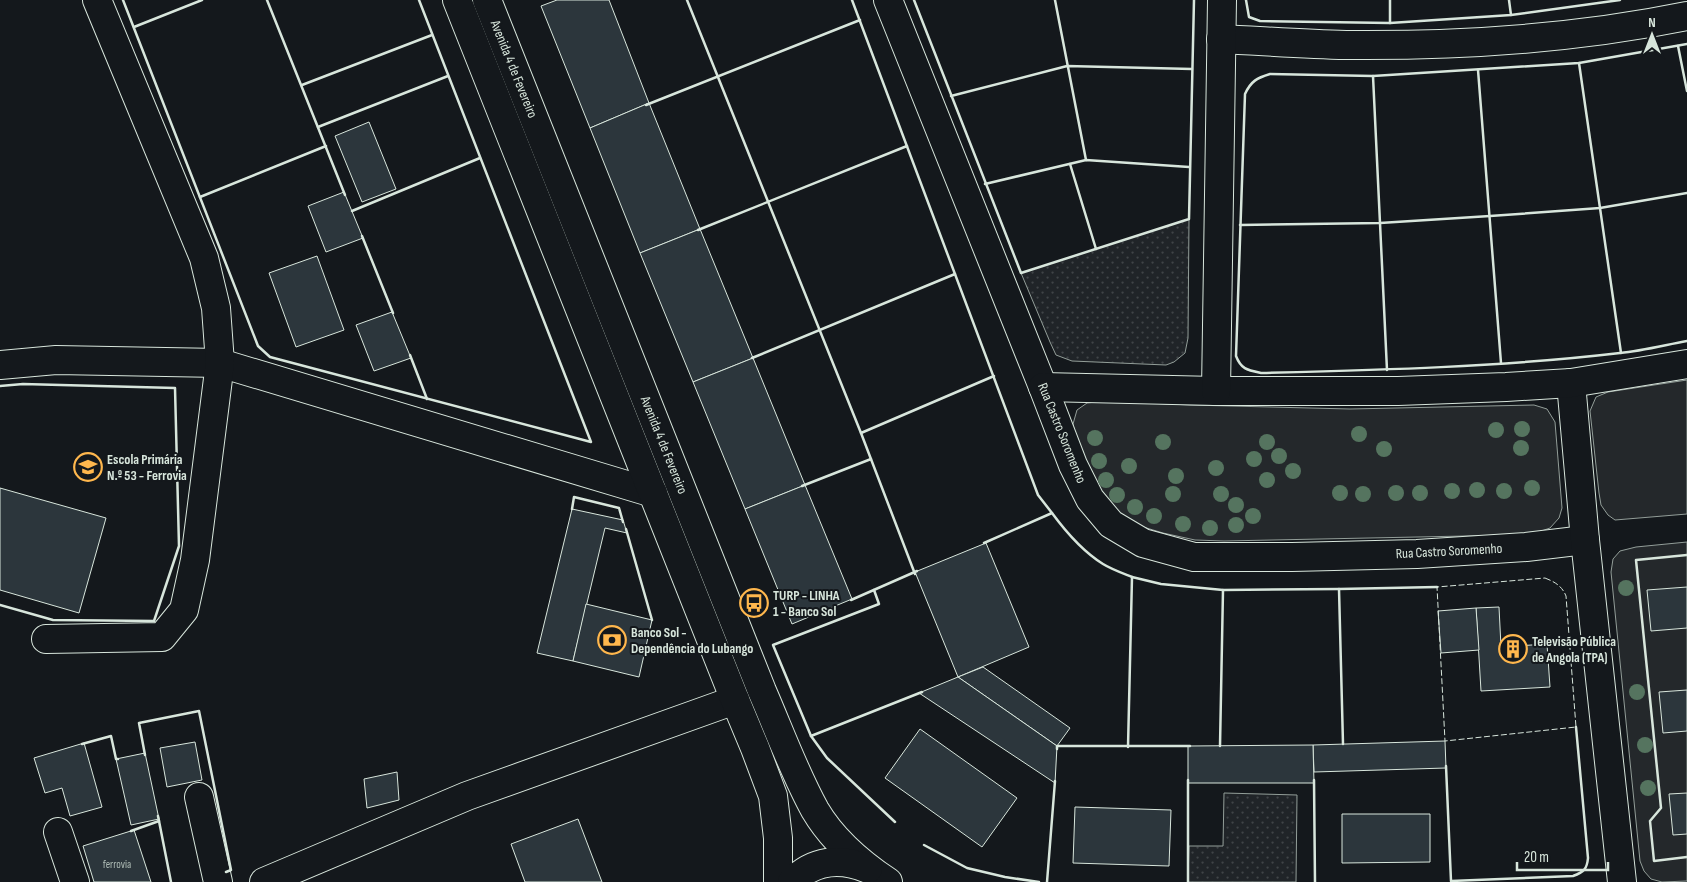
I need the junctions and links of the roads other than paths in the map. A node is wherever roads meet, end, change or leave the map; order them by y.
1 (97, 0) edge
2 (457, 0) edge
3 (487, 0) edge
4 (888, 0) edge
5 (1222, 0) edge
6 (1687, 16) edge
7 (1221, 39) junction
8 (220, 363) junction
9 (1687, 364) edge
10 (0, 365) edge
11 (1571, 383) junction
12 (1043, 387) junction
13 (1216, 391) junction
14 (653, 493) junction
15 (1585, 540) junction
16 (46, 639) dead end
17 (735, 700) junction
18 (200, 798) dead end
19 (58, 832) dead end
20 (310, 873) edge
21 (881, 878) edge
22 (75, 882) edge
23 (218, 882) edge
24 (264, 882) edge
25 (778, 882) edge
26 (792, 882) edge
27 (1622, 882) edge

1 - 8 street
2 - 14 street, Avenida 4 de Fevereiro
3 - 21 street, Avenida 4 de Fevereiro
4 - 12 street, Rua Castro Soromenho
5 - 7 street
6 - 7 street
7 - 13 street
8 - 10 street
8 - 14 street
8 - 16 street
9 - 11 street
11 - 13 street
11 - 15 street
12 - 13 street
12 - 15 street, Rua Castro Soromenho
14 - 17 street, Avenida 4 de Fevereiro
15 - 27 street
17 - 20 street
17 - 25 street, Avenida 4 de Fevereiro
18 - 23 street
19 - 22 street
20 - 24 street
21 - 26 street

